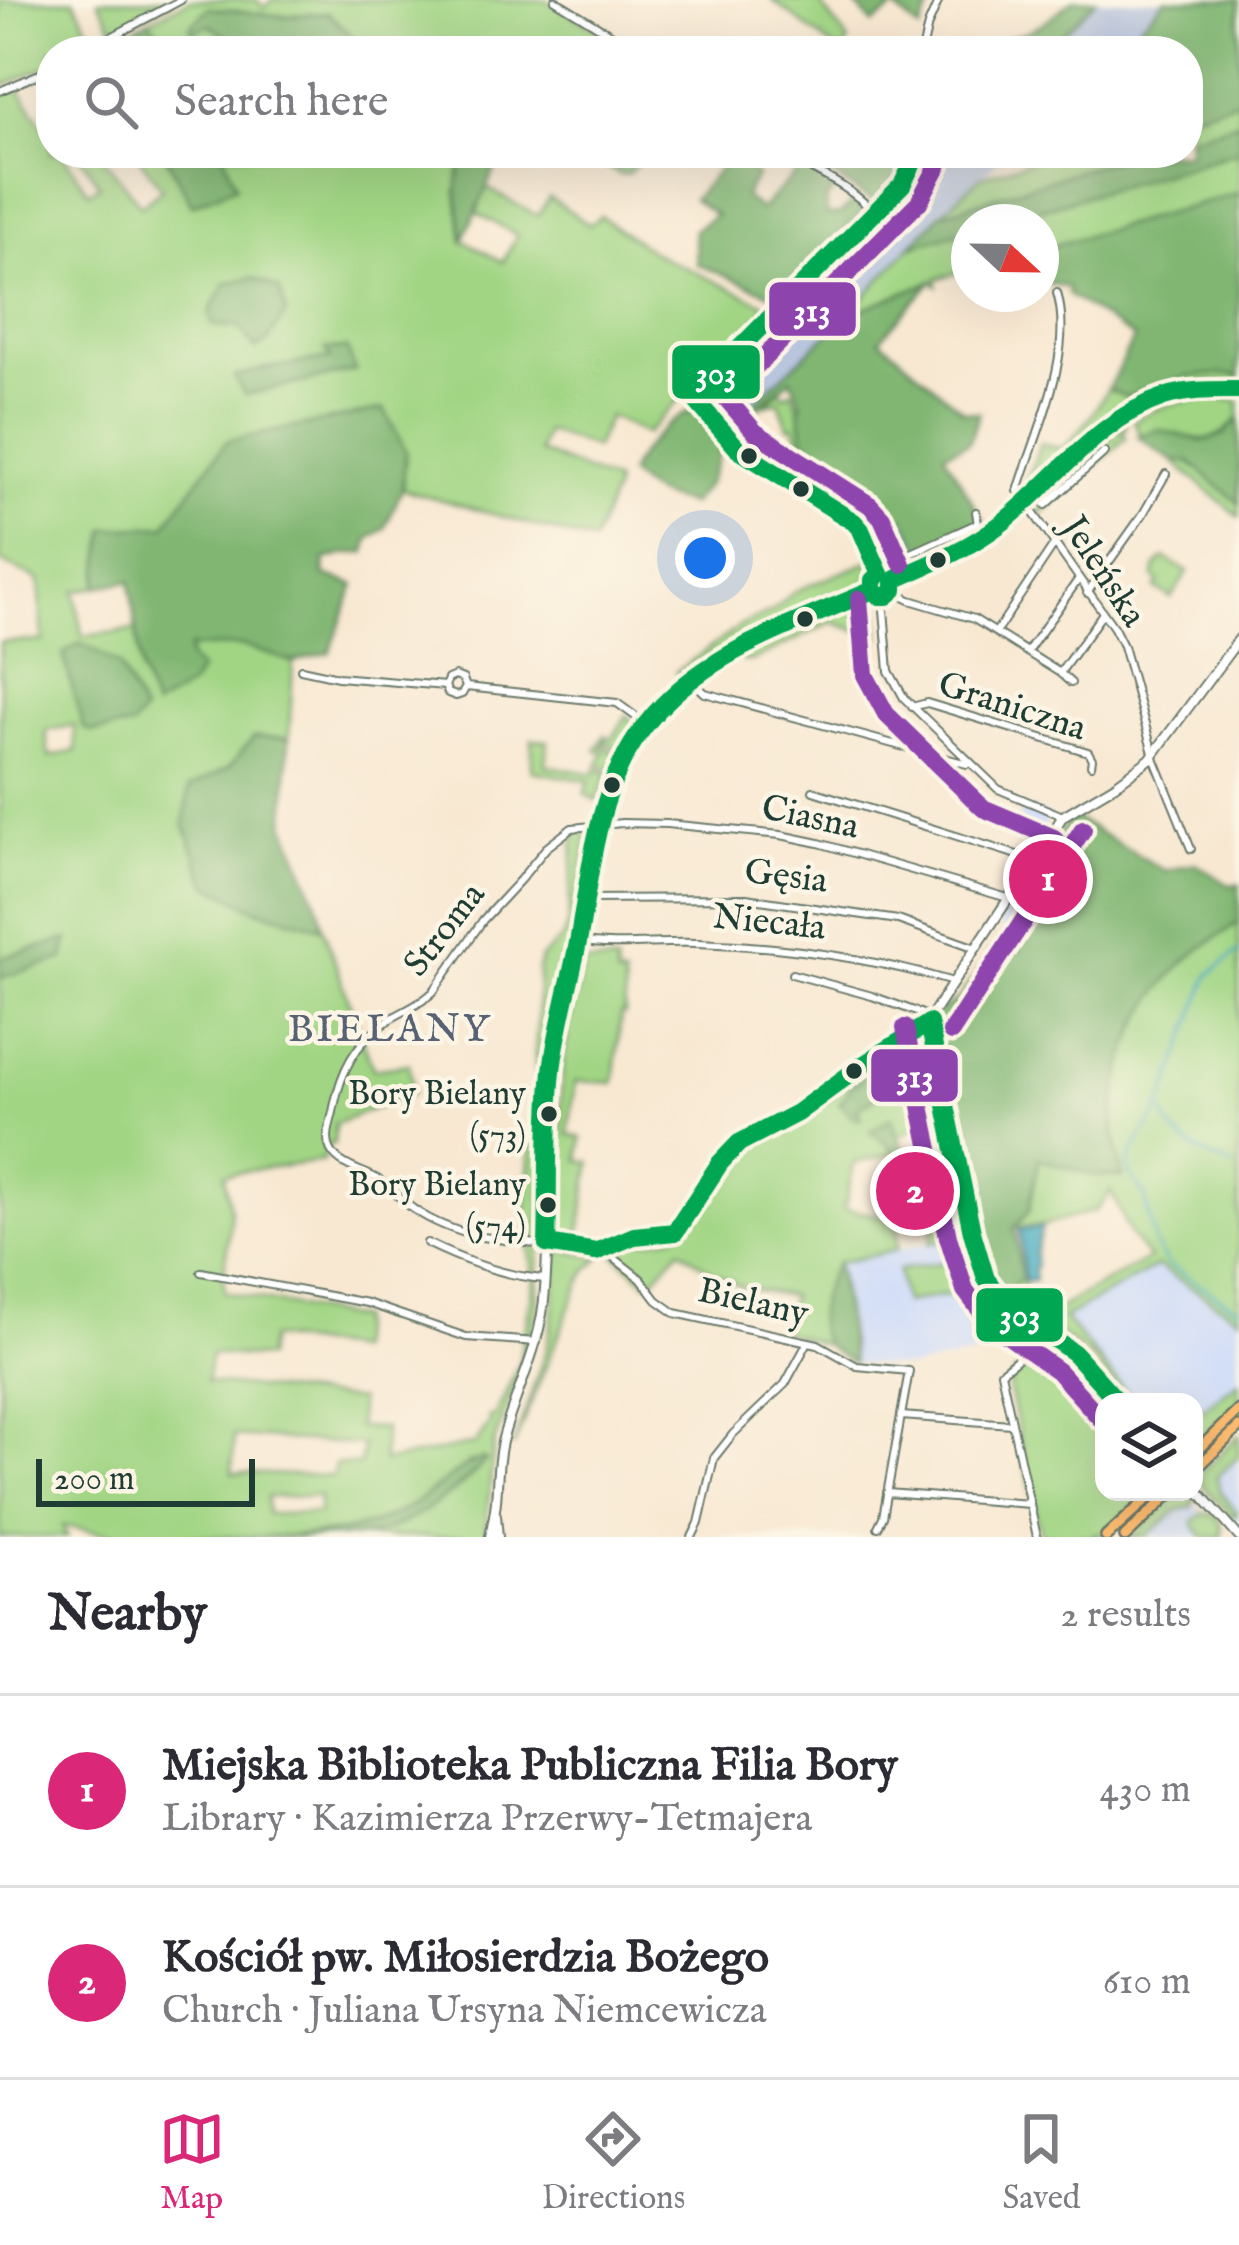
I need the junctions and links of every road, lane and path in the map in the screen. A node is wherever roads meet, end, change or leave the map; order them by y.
1 (181, 0) edge
2 (555, 0) edge
3 (939, 0) edge
4 (113, 36) edge
5 (614, 36) edge
6 (925, 36) edge
7 (36, 76) edge
8 (0, 92) edge
9 (811, 168) edge
10 (910, 168) edge
11 (874, 212) junction
12 (1059, 308) edge
13 (1239, 390) edge
14 (1105, 452) dead end
15 (1166, 474) dead end
16 (1025, 503) junction
17 (1046, 505) dead end
18 (976, 512) dead end
19 (1054, 545) junction
20 (911, 553) junction
21 (898, 562) dead end
22 (919, 569) junction
23 (880, 574) junction
24 (894, 580) junction
25 (1078, 580) junction
26 (873, 590) junction
27 (893, 592) junction
28 (1088, 593) junction
29 (883, 597) junction
30 (1103, 613) junction
31 (996, 632) junction
32 (1239, 639) edge
33 (1027, 652) junction
34 (301, 669) dead end
35 (1060, 673) junction
36 (691, 680) junction
37 (1072, 683) dead end
38 (445, 686) junction
39 (466, 687) junction
40 (912, 707) junction
41 (646, 724) junction
42 (1154, 754) junction
43 (970, 764) junction
44 (1090, 765) dead end
45 (812, 791) dead end
46 (1064, 816) junction
47 (596, 826) junction
48 (1191, 849) dead end
49 (1033, 860) junction
50 (584, 898) junction
51 (1008, 898) junction
52 (578, 941) junction
53 (976, 948) junction
54 (792, 974) dead end
55 (953, 982) junction
56 (930, 1020) junction
57 (427, 1244) dead end
58 (547, 1244) junction
59 (607, 1248) junction
60 (200, 1272) dead end
61 (546, 1279) junction
62 (1049, 1334) junction
63 (537, 1342) junction
64 (808, 1342) junction
65 (1110, 1393) edge
66 (1239, 1410) edge
67 (901, 1416) junction
68 (1012, 1424) junction
69 (1239, 1427) edge
70 (1203, 1445) edge
71 (1203, 1462) edge
72 (887, 1492) junction
73 (1203, 1496) edge
74 (1145, 1501) edge
75 (1162, 1501) edge
76 (1030, 1504) junction
77 (878, 1527) dead end
78 (494, 1537) edge
79 (692, 1537) edge
80 (1037, 1537) edge
81 (1106, 1537) edge
82 (1124, 1537) edge
83 (1239, 1537) edge

1 - 4 street
2 - 5 street
3 - 6 street
7 - 8 street
9 - 11 street
10 - 11 street
11 - 23 street
12 - 16 street, Jeleńska
13 - 16 street
14 - 17 street
15 - 28 street
16 - 19 street, Jeleńska
16 - 22 street
18 - 20 street
19 - 25 street, Jeleńska
19 - 31 street
20 - 21 street
20 - 22 street
22 - 24 street
23 - 24 street
23 - 26 street
24 - 27 street
25 - 28 street, Jeleńska
25 - 33 street
26 - 29 street
26 - 36 street
27 - 29 street
27 - 31 street
28 - 30 street, Jeleńska
29 - 40 street
30 - 35 street
30 - 42 street, Jeleńska
31 - 33 street
32 - 42 street
33 - 35 street
34 - 38 street
35 - 37 street
36 - 41 street
36 - 43 street
38 - 39 street
38 - 39 street
39 - 41 street
40 - 43 street
40 - 44 street, Graniczna
41 - 47 street
42 - 46 street
42 - 48 street, Jeleńska
43 - 46 street
45 - 49 street
46 - 49 street
47 - 50 street
47 - 51 street, Ciasna
47 - 58 street, Stroma
49 - 51 street
50 - 52 street
50 - 53 street, Gęsia
51 - 53 street
52 - 55 street, Niecała
52 - 58 street
53 - 55 street
54 - 56 street
55 - 56 street
56 - 59 street
56 - 62 street
57 - 61 street
58 - 59 street
58 - 61 street
59 - 64 street, Bielany
60 - 63 street
61 - 63 street
62 - 65 street
62 - 68 street
63 - 78 street
64 - 67 street, Bielany
64 - 79 street
66 - 70 main road
67 - 68 street
67 - 72 street
68 - 76 street
69 - 71 main road
72 - 76 street
72 - 77 street
73 - 83 street
74 - 81 main road
75 - 82 main road
76 - 80 street

